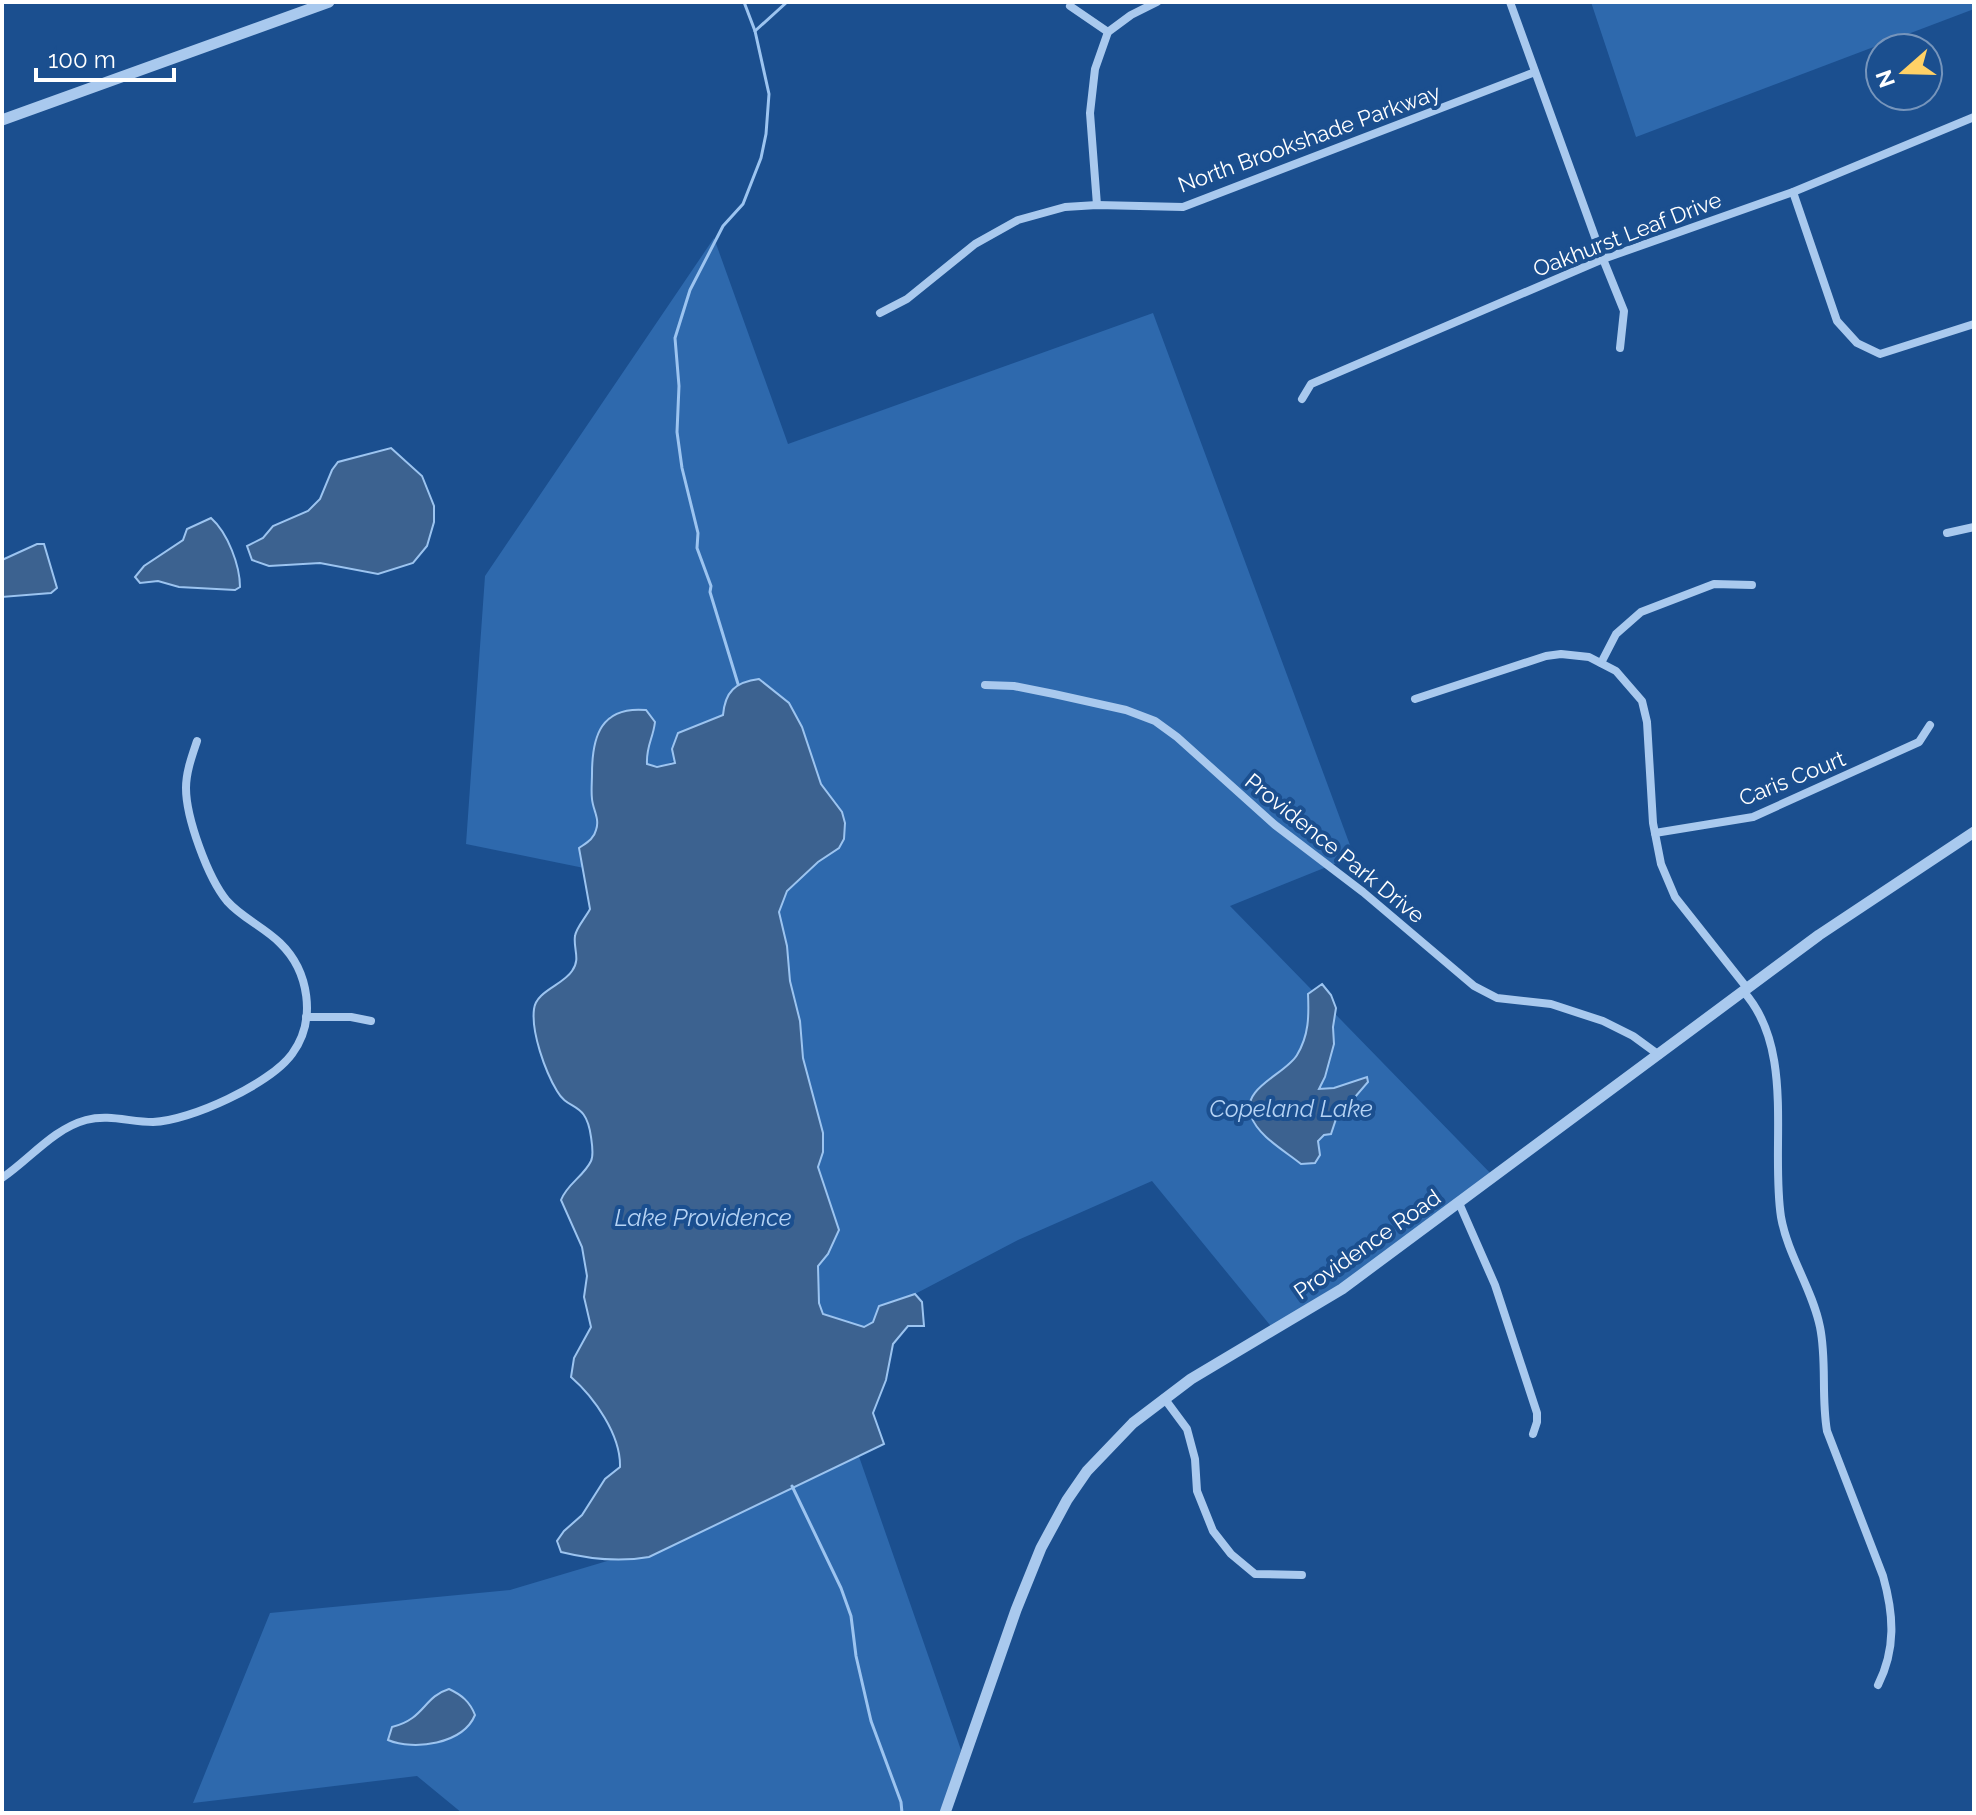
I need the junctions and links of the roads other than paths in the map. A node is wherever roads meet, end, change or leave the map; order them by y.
1 (329, 2) edge
2 (1157, 2) edge
3 (1510, 2) edge
4 (1070, 6) dead end
5 (1108, 32) junction
6 (1535, 72) junction
7 (1974, 117) edge
8 (2, 120) edge
9 (1793, 192) junction
10 (1097, 205) junction
11 (1603, 259) junction
12 (880, 313) dead end
13 (1974, 324) edge
14 (1620, 348) dead end
15 (1302, 399) dead end
16 (1974, 527) edge
17 (1947, 533) dead end
18 (1752, 585) dead end
19 (1601, 663) junction
20 (985, 685) dead end
21 (1415, 699) dead end
22 (1930, 725) dead end
23 (197, 741) dead end
24 (1974, 832) edge
25 (1655, 833) junction
26 (1745, 990) junction
27 (306, 1017) junction
28 (371, 1021) dead end
29 (1659, 1055) junction
30 (2, 1178) edge
31 (1459, 1203) junction
32 (1164, 1398) junction
33 (1533, 1434) dead end
34 (1302, 1575) dead end
35 (1878, 1685) dead end
36 (945, 1813) edge

1 - 8 street
2 - 5 street
3 - 6 street
4 - 5 street
5 - 10 street
6 - 10 street, North Brookshade Parkway
6 - 11 street
7 - 9 street, Oakhurst Leaf Drive
9 - 11 street, Oakhurst Leaf Drive
9 - 13 street
10 - 12 street, North Brookshade Parkway
11 - 14 street
11 - 15 street, Oakhurst Leaf Drive
16 - 17 street
18 - 19 street
19 - 21 street
19 - 25 street
20 - 29 street, Providence Park Drive
22 - 25 street, Caris Court
23 - 27 street
24 - 26 street, Providence Road
25 - 26 street
26 - 29 street, Providence Road
26 - 35 street
27 - 28 street
27 - 30 street
29 - 31 street, Providence Road
31 - 32 street, Providence Road
31 - 33 street
32 - 34 street
32 - 36 street, Providence Road

